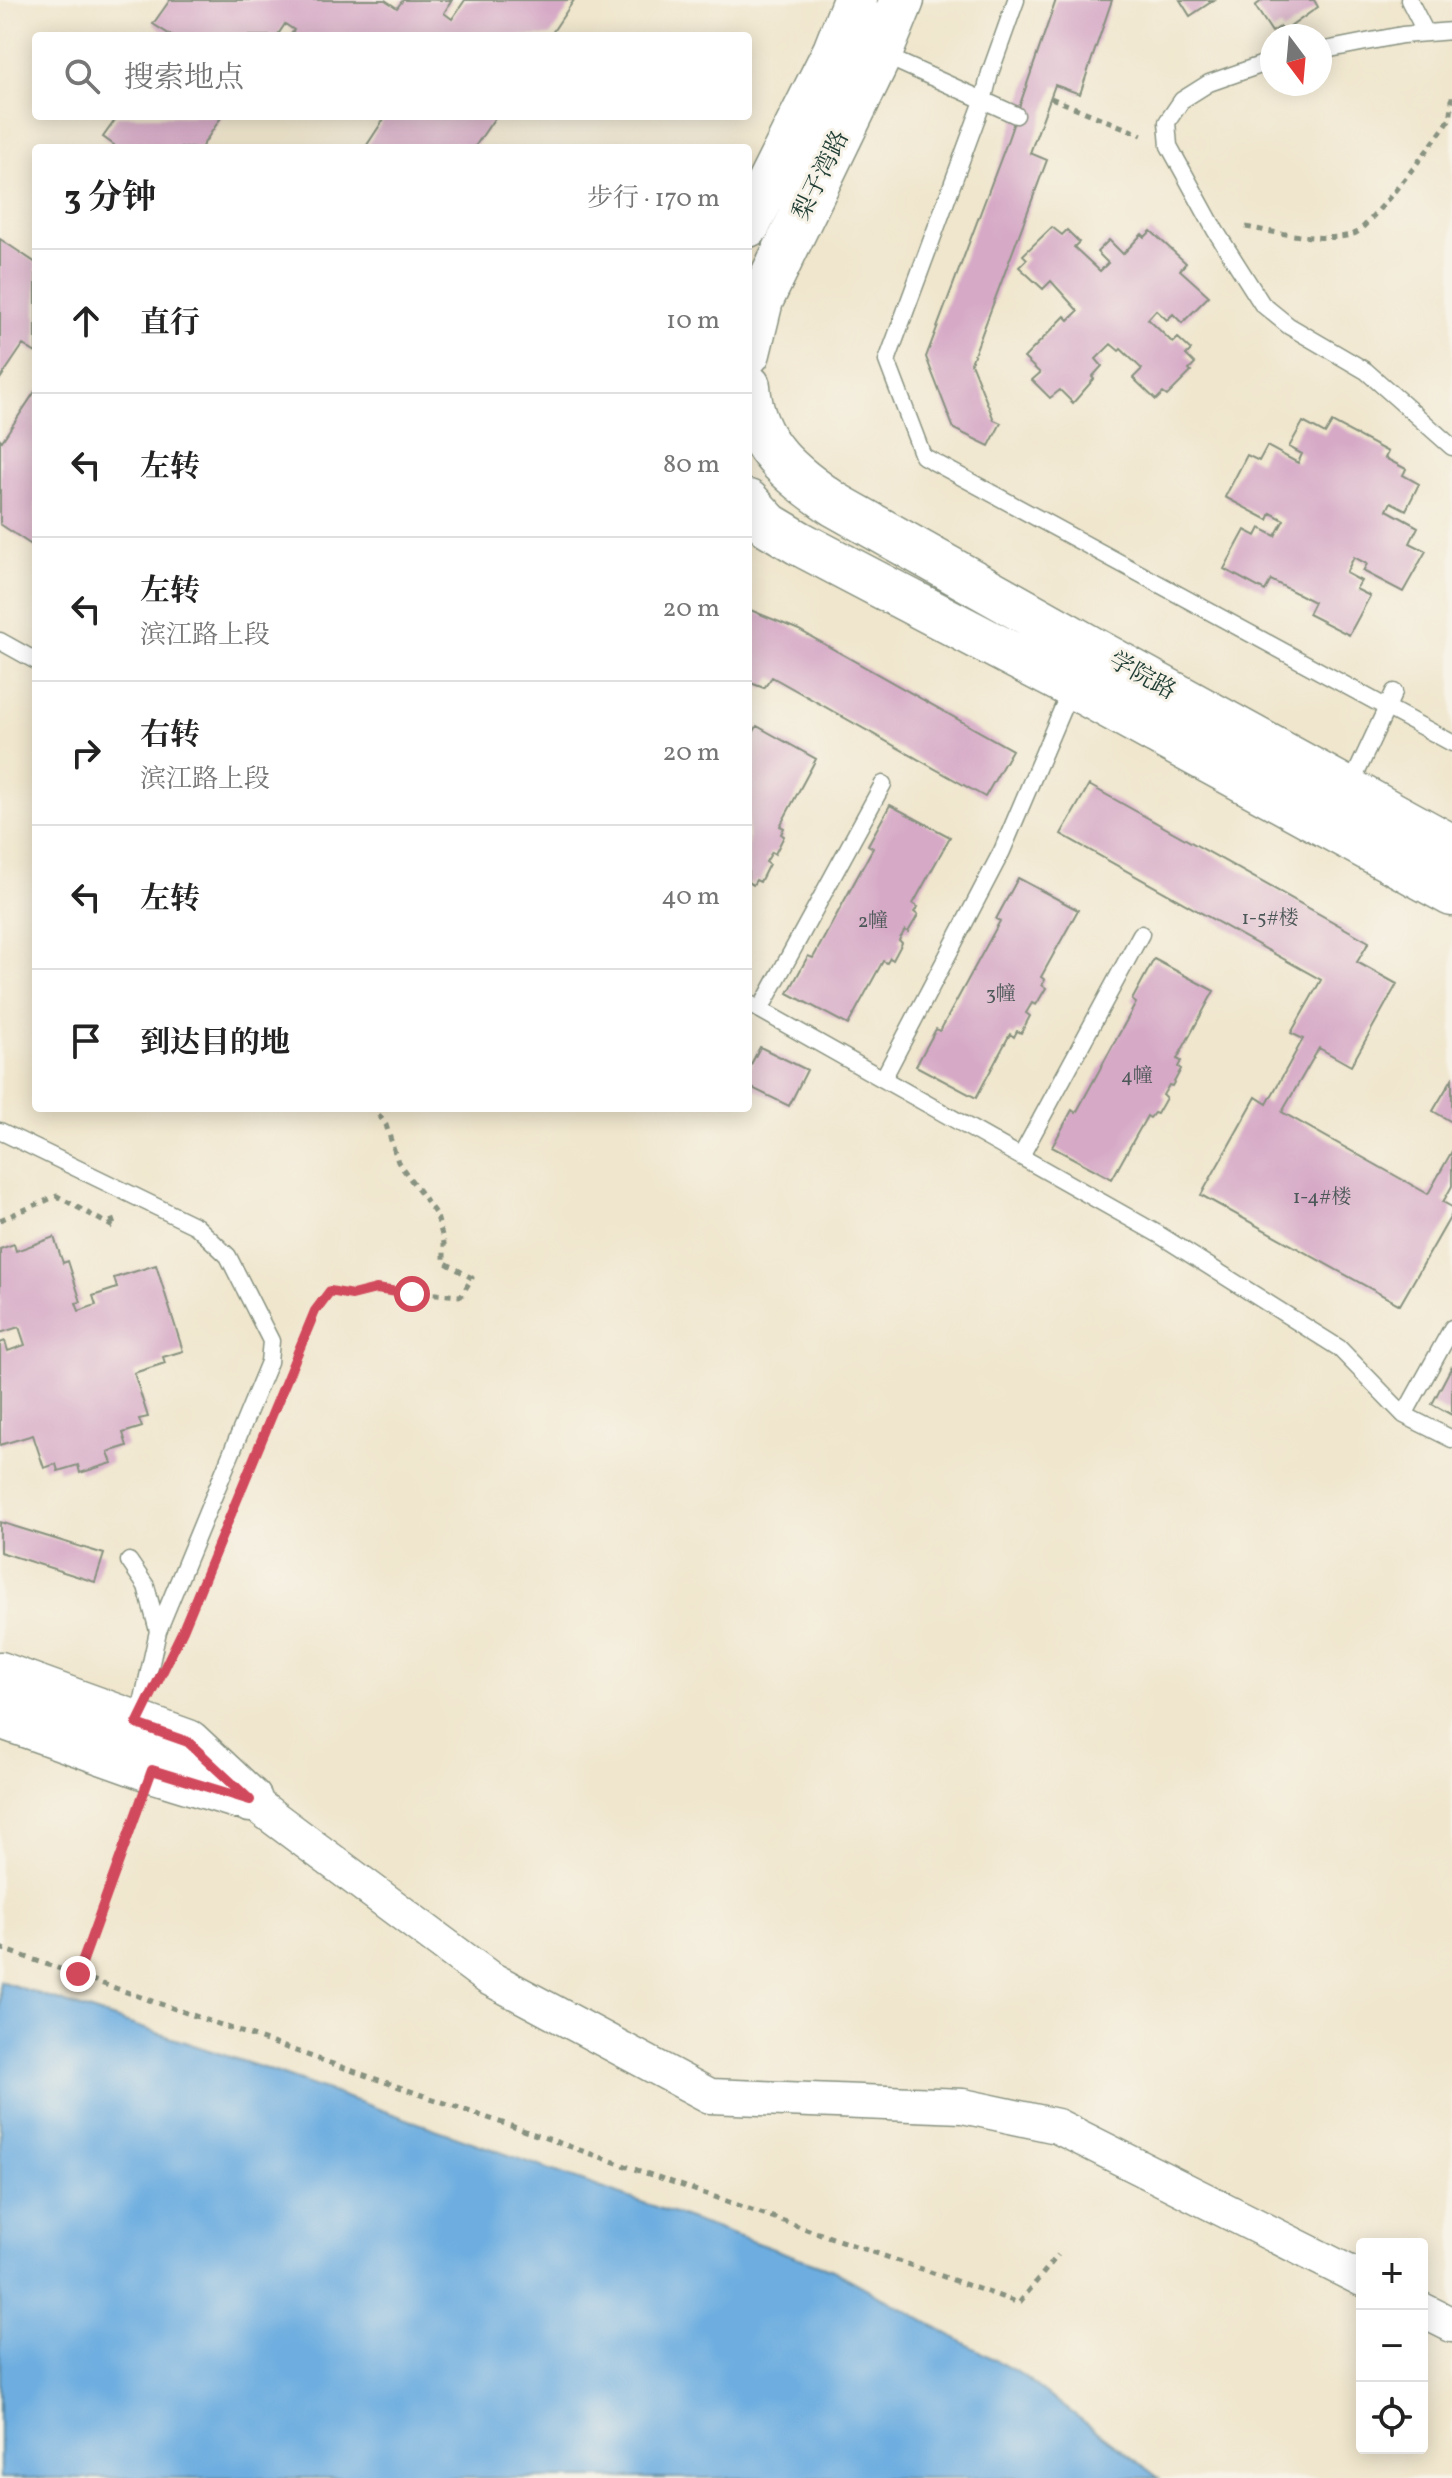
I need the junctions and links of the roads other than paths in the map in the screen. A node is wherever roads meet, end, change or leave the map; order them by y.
1 (855, 0) edge
2 (902, 0) edge
3 (1016, 0) edge
4 (1409, 0) edge
5 (1452, 31) edge
6 (1426, 33) junction
7 (1332, 49) edge
8 (880, 54) junction
9 (1260, 65) edge
10 (983, 101) junction
11 (1016, 115) dead end
12 (752, 217) edge
13 (752, 337) edge
14 (752, 404) edge
15 (1452, 447) edge
16 (752, 506) edge
17 (0, 641) edge
18 (32, 659) edge
19 (1081, 667) junction
20 (1390, 699) junction
21 (1452, 743) edge
22 (883, 784) dead end
23 (1349, 791) junction
24 (1452, 847) edge
25 (1452, 894) edge
26 (1141, 934) dead end
27 (754, 1006) edge
28 (883, 1079) junction
29 (0, 1131) edge
30 (1021, 1156) junction
31 (1452, 1328) edge
32 (1404, 1415) junction
33 (1452, 1439) edge
34 (129, 1561) dead end
35 (158, 1631) junction
36 (0, 1674) edge
37 (0, 1716) edge
38 (137, 1724) junction
39 (250, 1800) junction
40 (1356, 2276) edge
41 (1428, 2313) edge
42 (1452, 2325) edge

1 - 12 street, 梨子湾路
2 - 8 street, 梨子湾路
3 - 10 lane
4 - 6 lane
5 - 6 lane
6 - 7 lane
8 - 10 lane
8 - 13 street, 梨子湾路
9 - 15 lane
10 - 11 lane
10 - 20 lane
14 - 19 street, 学院路
16 - 19 street, 学院路
17 - 18 lane
19 - 23 street, 学院路
19 - 25 street, 学院路
19 - 28 lane
20 - 21 lane
20 - 23 lane
22 - 27 lane
23 - 24 street, 学院路
26 - 30 lane
27 - 28 lane
28 - 30 lane
29 - 35 lane
30 - 32 lane
31 - 32 lane
32 - 33 lane
34 - 35 lane
35 - 38 lane
36 - 38 street
37 - 39 street
38 - 39 street
39 - 40 street
41 - 42 street

